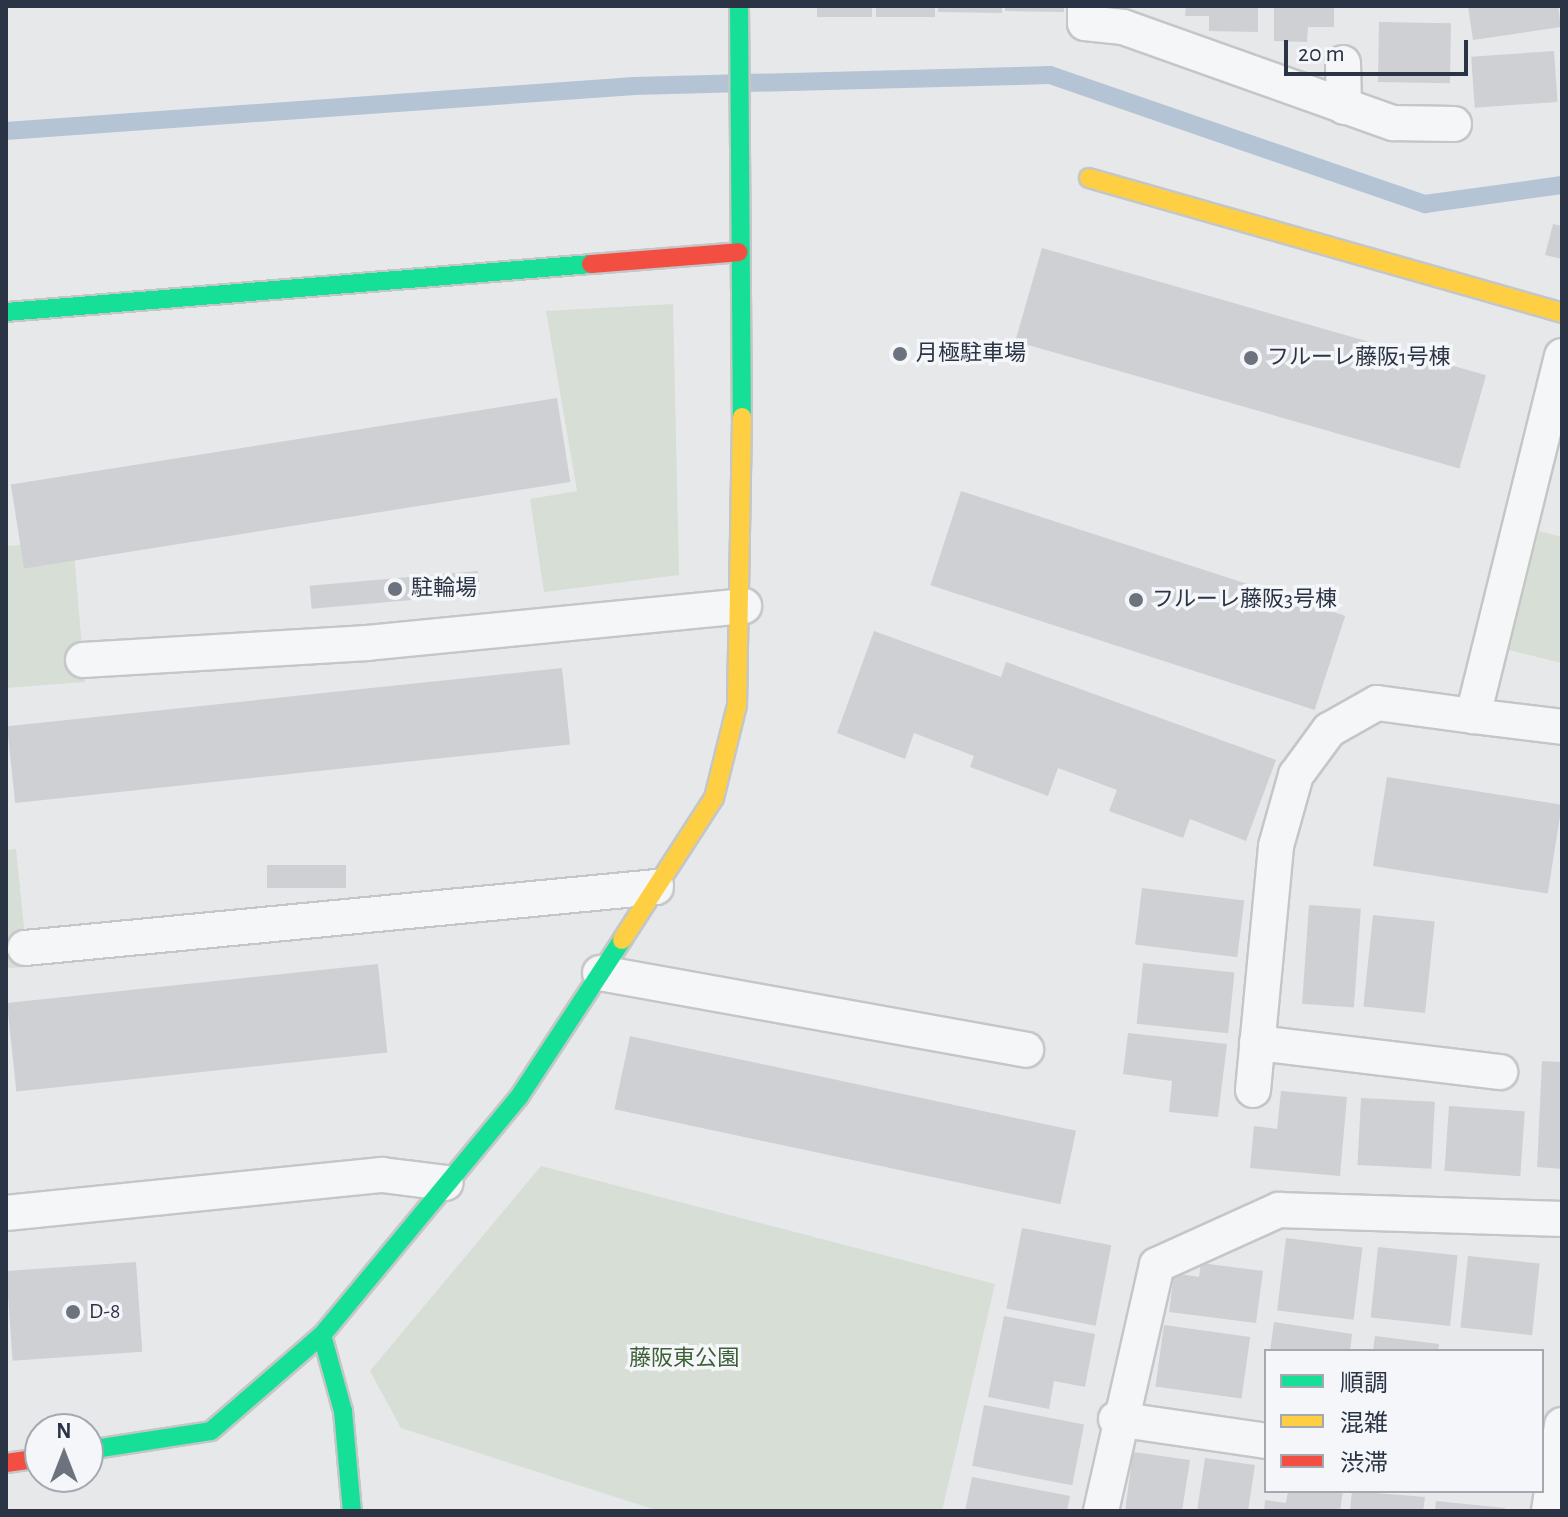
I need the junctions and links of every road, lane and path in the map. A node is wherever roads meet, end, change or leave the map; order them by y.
1 (739, 6) edge
2 (1085, 6) edge
3 (1343, 63) dead end
4 (1344, 107) junction
5 (1454, 124) dead end
6 (1089, 178) dead end
7 (739, 252) junction
8 (6, 312) edge
9 (1562, 313) edge
10 (1562, 356) edge
11 (744, 606) junction
12 (83, 660) dead end
13 (1473, 716) junction
14 (1562, 727) edge
15 (656, 887) junction
16 (25, 948) dead end
17 (600, 973) junction
18 (1257, 1043) junction
19 (1026, 1050) dead end
20 (1500, 1072) dead end
21 (1253, 1090) dead end
22 (446, 1183) junction
23 (6, 1213) edge
24 (1562, 1219) edge
25 (322, 1335) junction
26 (1116, 1419) junction
27 (1562, 1425) edge
28 (1264, 1441) edge
29 (104, 1448) edge
30 (1548, 1492) edge
31 (352, 1511) edge
32 (1101, 1511) edge

1 - 7 street
2 - 4 lane
3 - 4 lane
4 - 5 lane
6 - 9 street
7 - 8 street
7 - 11 street
10 - 13 lane
11 - 12 lane
11 - 15 street
13 - 14 lane
13 - 18 lane
15 - 16 lane
15 - 17 street
17 - 19 lane
17 - 22 street
18 - 20 lane
18 - 21 lane
22 - 23 lane
22 - 25 street
24 - 26 lane
25 - 29 street
25 - 31 street
26 - 28 lane
26 - 32 lane
27 - 30 lane

